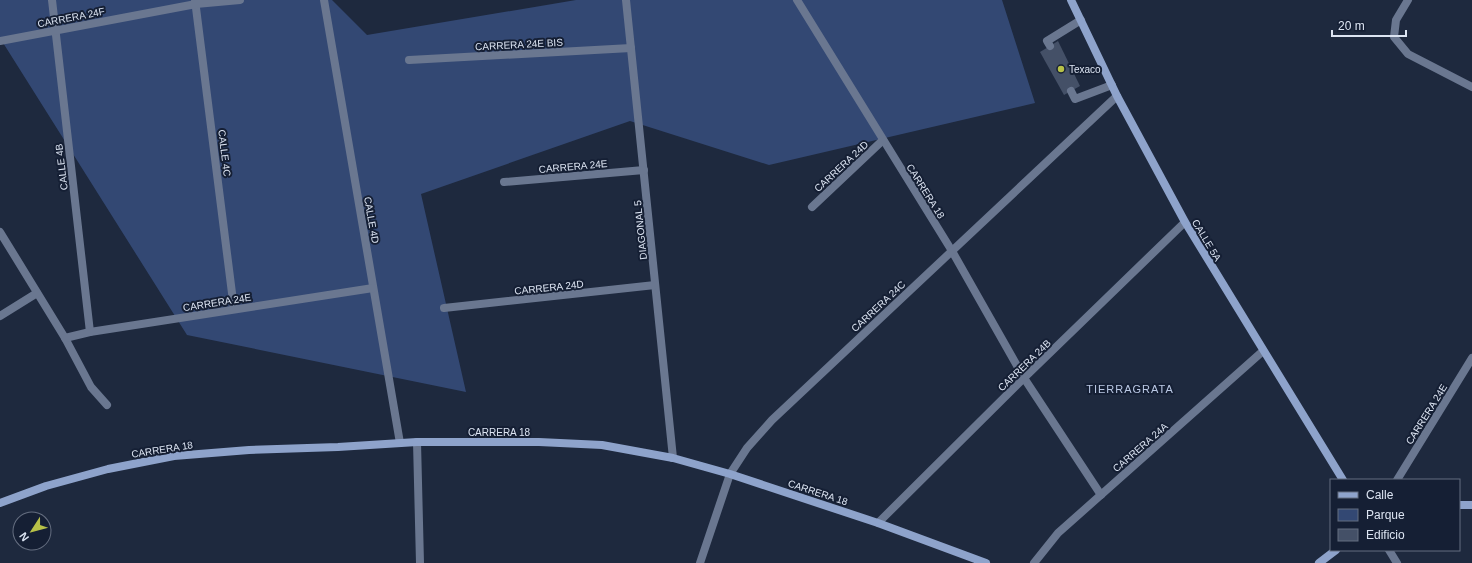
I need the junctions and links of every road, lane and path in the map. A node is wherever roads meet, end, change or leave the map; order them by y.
1 (52, 0) edge
2 (240, 0) edge
3 (324, 0) edge
4 (626, 0) edge
5 (797, 0) edge
6 (1071, 0) edge
7 (1408, 0) edge
8 (196, 2) edge
9 (1081, 20) junction
10 (55, 30) junction
11 (0, 41) edge
12 (1050, 46) dead end
13 (631, 48) junction
14 (409, 60) dead end
15 (1112, 85) junction
16 (1472, 86) edge
17 (1071, 91) dead end
18 (1117, 96) junction
19 (883, 140) junction
20 (644, 170) junction
21 (504, 182) dead end
22 (812, 207) dead end
23 (1185, 222) junction
24 (0, 232) edge
25 (952, 251) junction
26 (655, 285) junction
27 (373, 288) junction
28 (37, 294) junction
29 (444, 308) dead end
30 (234, 309) junction
31 (0, 316) edge
32 (90, 332) junction
33 (65, 338) junction
34 (1263, 351) junction
35 (1472, 358) edge
36 (1024, 378) junction
37 (107, 404) dead end
38 (417, 442) junction
39 (400, 443) junction
40 (673, 458) junction
41 (730, 474) junction
42 (1342, 479) edge
43 (1398, 479) edge
44 (1101, 495) junction
45 (0, 503) edge
46 (1460, 505) edge
47 (1472, 505) edge
48 (878, 523) junction
49 (1335, 551) edge
50 (1389, 551) edge
51 (420, 563) edge
52 (700, 563) edge
53 (986, 563) edge
54 (1034, 563) edge
55 (1318, 563) edge
56 (1397, 563) edge

1 - 10 street, CALLE 4B
2 - 8 street, CARRERA 24F
3 - 27 street, CALLE 4D
4 - 13 street, DIAGONAL 5
5 - 19 street, CARRERA 18
6 - 9 street, CALLE 5A
7 - 16 street
8 - 10 street, CARRERA 24F
8 - 30 street, CALLE 4C
9 - 12 street
9 - 15 street, CALLE 5A
10 - 11 street, CARRERA 24F
10 - 32 street, CALLE 4B
13 - 14 street, CARRERA 24E BIS
13 - 20 street, DIAGONAL 5
15 - 17 street
15 - 18 street, CALLE 5A
18 - 23 street, CALLE 5A
18 - 25 street, CARRERA 24C
19 - 22 street, CARRERA 24D
19 - 25 street, CARRERA 18
20 - 21 street, CARRERA 24E
20 - 26 street, DIAGONAL 5
23 - 34 street, CALLE 5A
23 - 36 street, CARRERA 24B
24 - 28 street
25 - 36 street, CARRERA 18
25 - 41 street, CARRERA 24C
26 - 29 street, CARRERA 24D
26 - 40 street, DIAGONAL 5
27 - 30 street, CARRERA 24E
27 - 39 street, CALLE 4D
28 - 31 street
28 - 33 street
30 - 32 street, CARRERA 24E
32 - 33 street, CARRERA 24E
33 - 37 street
34 - 42 street, CALLE 5A
34 - 44 street, CARRERA 24A
35 - 43 street, CARRERA 24E
36 - 44 street, CARRERA 18
36 - 48 street, CARRERA 24B
38 - 39 street, CARRERA 18
38 - 40 street, CARRERA 18
38 - 51 street
39 - 45 street, CARRERA 18
40 - 41 street, CARRERA 18
41 - 48 street, CARRERA 18
41 - 52 street, CARRERA 24C
44 - 54 street, CARRERA 24A
46 - 47 street
48 - 53 street, CARRERA 18
49 - 55 street
50 - 56 street

